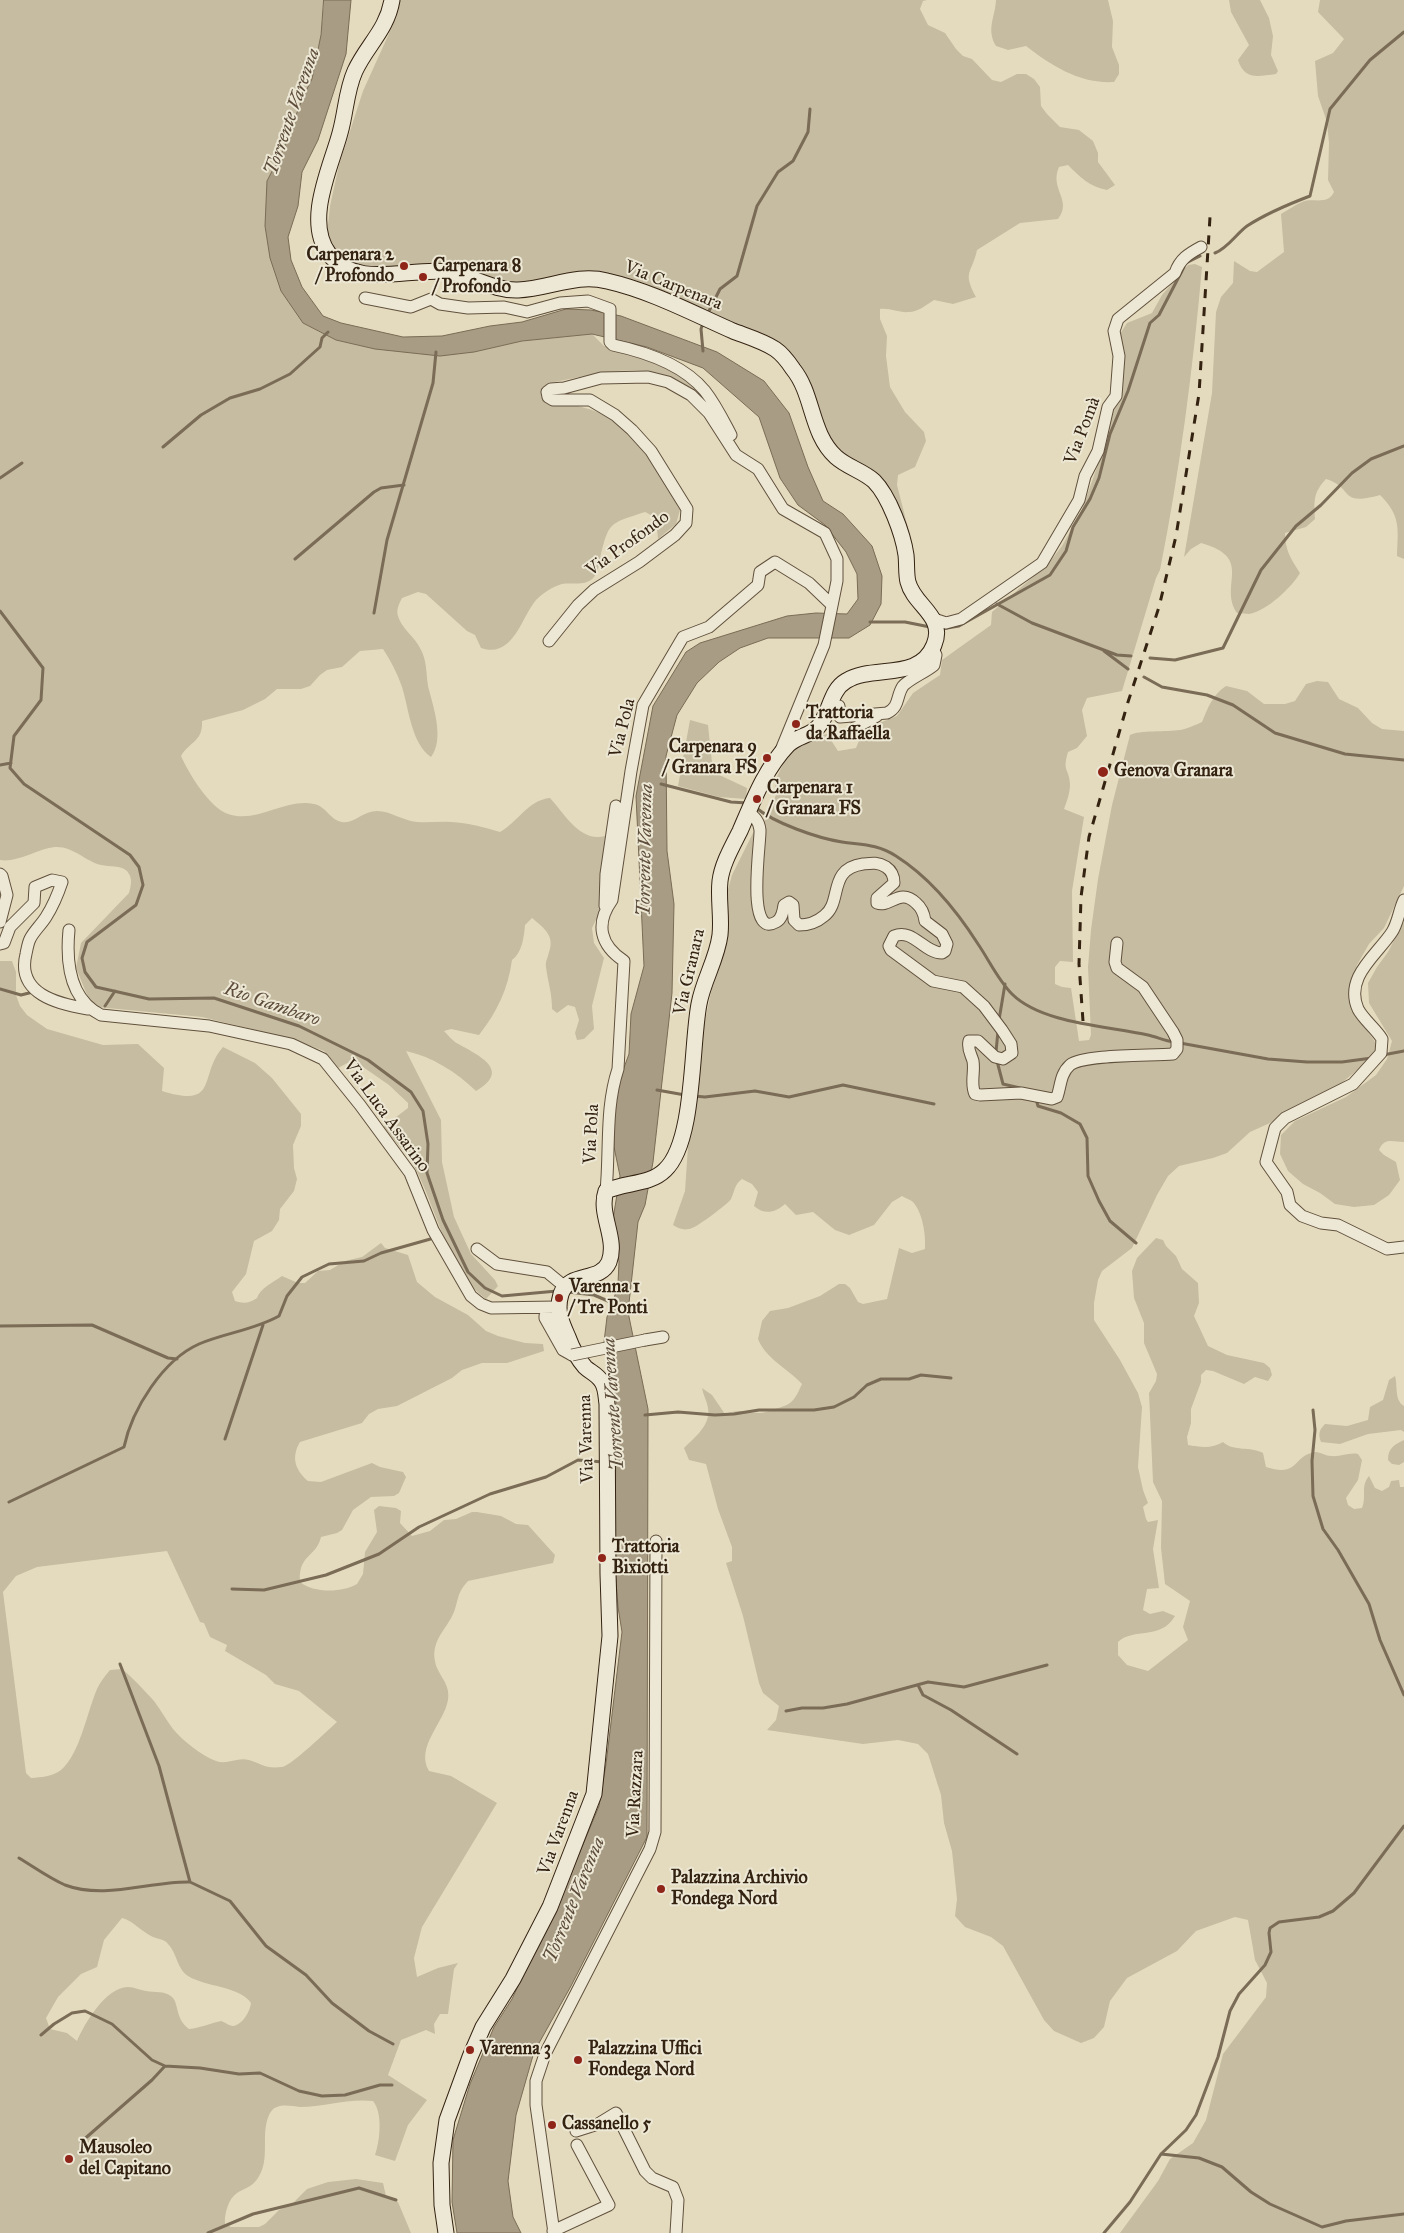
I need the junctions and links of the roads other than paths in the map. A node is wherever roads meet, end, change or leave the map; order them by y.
1 (392, 0) edge
2 (1201, 247) dead end
3 (365, 298) dead end
4 (752, 465) junction
5 (807, 522) joint
6 (832, 605) junction
7 (935, 632) junction
8 (549, 641) dead end
9 (839, 706) dead end
10 (881, 714) junction
11 (855, 728) dead end
12 (780, 754) junction
13 (616, 806) dead end
14 (748, 812) junction
15 (0, 874) edge
16 (1404, 900) edge
17 (606, 910) junction
18 (0, 922) edge
19 (69, 930) dead end
20 (1116, 943) dead end
21 (0, 944) edge
22 (88, 1008) junction
23 (610, 1189) junction
24 (1404, 1247) edge
25 (477, 1250) dead end
26 (564, 1286) junction
27 (558, 1305) junction
28 (663, 1337) dead end
29 (568, 1339) junction
30 (656, 1541) dead end
31 (576, 2131) dead end
32 (577, 2145) dead end
33 (554, 2232) edge
34 (446, 2233) edge
35 (676, 2233) edge

1 - 7 street, Via Carpenara
2 - 7 street, Via Pomà
3 - 4 street, Via Profondo
4 - 5 street, Via Profondo
4 - 8 street, Via Profondo
5 - 6 street, Via Granara
6 - 12 street, Via Granara
6 - 17 street, Via Pola
7 - 10 street
7 - 12 street
9 - 10 street
10 - 11 street
12 - 14 street, Via Granara
13 - 17 street, Via Pola
14 - 20 street
14 - 23 street, Via Granara
15 - 18 street
16 - 24 street
17 - 23 street, Via Pola
19 - 22 street
21 - 22 street, Via Luca Assarino
22 - 27 street, Via Luca Assarino
23 - 26 street
25 - 26 street
26 - 27 street
27 - 29 street, Via Varenna
28 - 29 street, bridge
29 - 34 street, Via Varenna
30 - 33 street, Via Razzara
31 - 35 street
32 - 33 street

